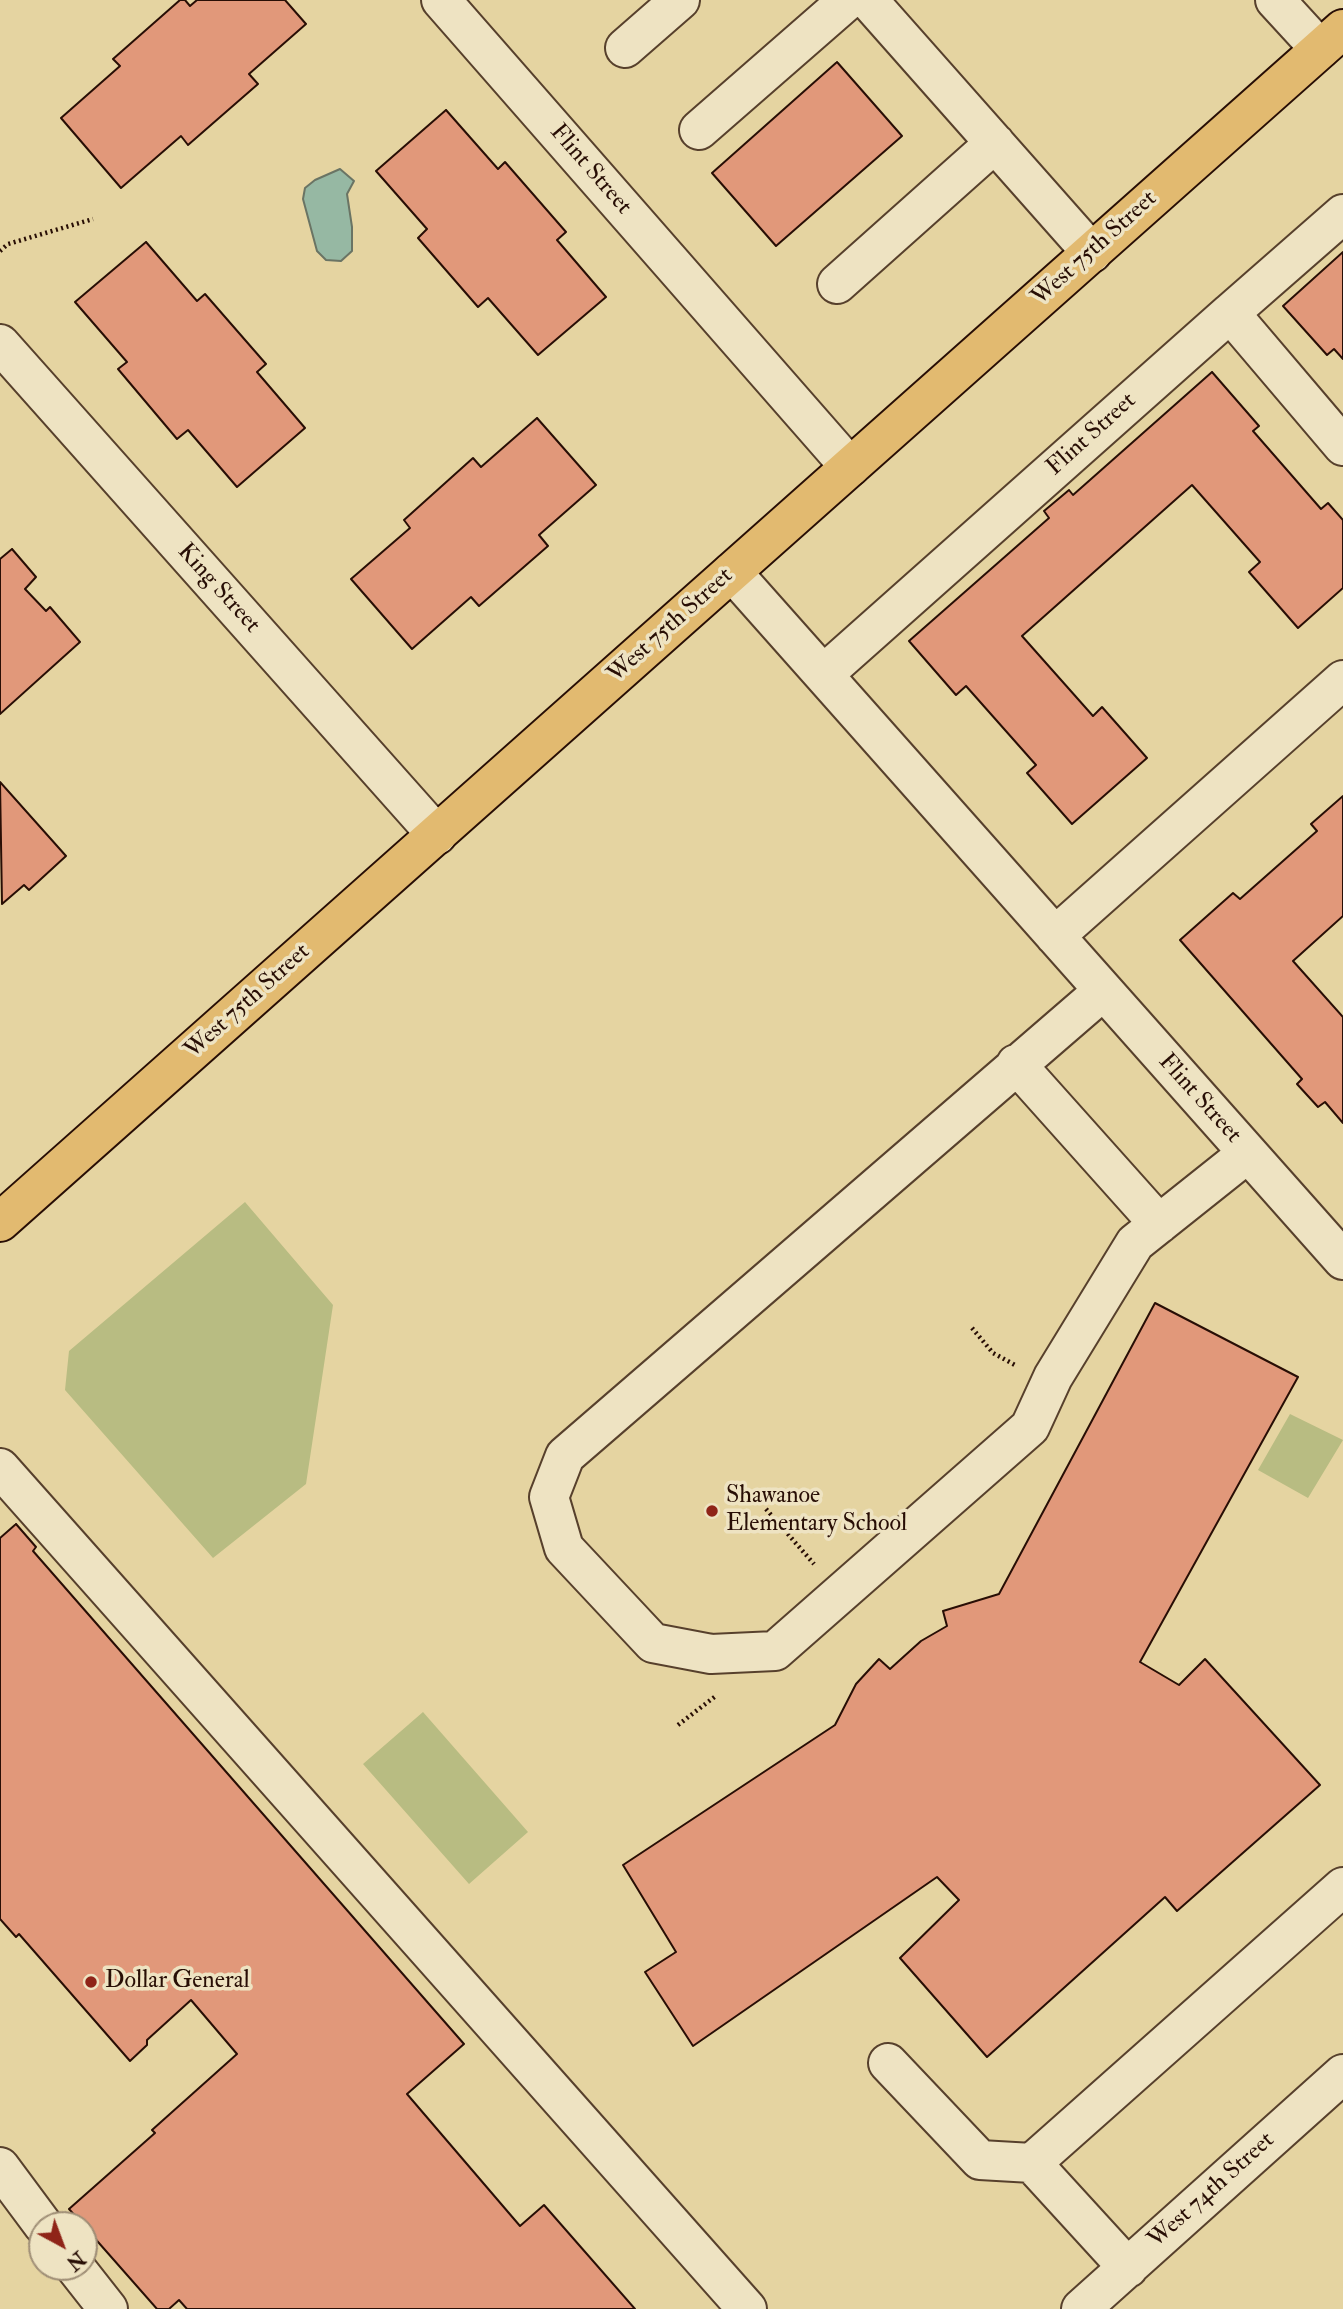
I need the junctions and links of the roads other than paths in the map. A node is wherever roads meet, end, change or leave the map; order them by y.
1 (441, 0) edge
2 (680, 0) edge
3 (848, 0) edge
4 (868, 0) edge
5 (1275, 0) edge
6 (1331, 39) edge
7 (625, 48) dead end
8 (699, 130) dead end
9 (995, 143) junction
10 (1343, 214) edge
11 (1091, 253) junction
12 (837, 284) dead end
13 (1230, 313) junction
14 (0, 344) edge
15 (1343, 446) edge
16 (850, 467) junction
17 (732, 572) junction
18 (825, 673) junction
19 (1343, 680) edge
20 (436, 835) junction
21 (1055, 936) junction
22 (1103, 991) junction
23 (1016, 1064) junction
24 (1248, 1153) junction
25 (0, 1222) edge
26 (1159, 1224) junction
27 (1343, 1260) edge
28 (0, 1468) edge
29 (1343, 1886) edge
30 (888, 2063) dead end
31 (1343, 2074) edge
32 (1032, 2164) junction
33 (0, 2167) edge
34 (33, 2211) edge
35 (1128, 2267) junction
36 (86, 2281) edge
37 (108, 2309) edge
38 (747, 2309) edge
39 (1082, 2309) edge

1 - 16 street, Flint Street
2 - 7 street
3 - 8 street
4 - 9 street
5 - 6 street
6 - 11 main road, West 75th Street
9 - 11 street
9 - 12 street
10 - 13 street, Flint Street
11 - 16 main road, West 75th Street
13 - 15 street
13 - 18 street, Flint Street
14 - 20 street, King Street
16 - 17 main road, West 75th Street
17 - 18 street, Flint Street
17 - 20 main road, West 75th Street
18 - 21 street, Flint Street
19 - 21 street
20 - 25 main road, West 75th Street
21 - 22 street, Flint Street
22 - 23 street
22 - 24 street, Flint Street
23 - 26 street
23 - 26 street
24 - 26 street
24 - 27 street, Flint Street
28 - 38 street
29 - 32 street
30 - 32 street
31 - 35 street, West 74th Street
32 - 35 street
33 - 34 street
35 - 39 street, West 74th Street
36 - 37 street

